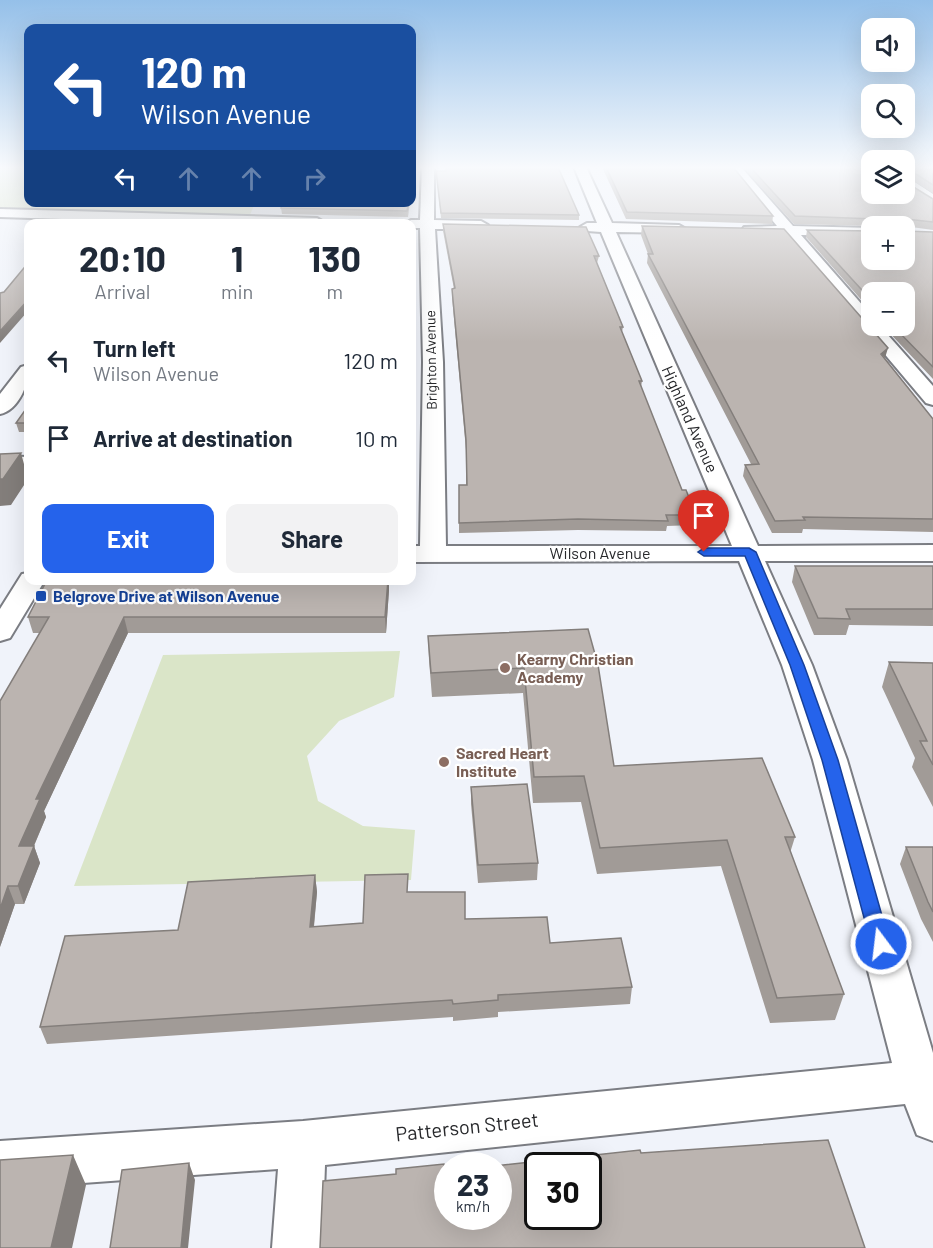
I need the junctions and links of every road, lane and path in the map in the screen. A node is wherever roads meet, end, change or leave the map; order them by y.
1 (419, 225) edge
2 (782, 225) edge
3 (569, 227) edge
4 (605, 227) junction
5 (696, 229) edge
6 (730, 230) edge
7 (787, 231) junction
8 (861, 232) edge
9 (24, 376) edge
10 (933, 399) edge
11 (0, 408) edge
12 (0, 463) edge
13 (24, 464) edge
14 (749, 552) junction
15 (933, 553) edge
16 (422, 554) edge
17 (29, 585) edge
18 (0, 632) edge
19 (928, 1094) edge
20 (303, 1144) junction
21 (0, 1165) edge
22 (297, 1248) edge

1 - 16 street, Brighton Avenue
2 - 7 street
3 - 4 street
4 - 5 street
4 - 14 street, Highland Avenue
6 - 7 street
7 - 8 street
7 - 10 street
9 - 11 street
12 - 13 street
14 - 15 street, Wilson Avenue
14 - 16 street, Wilson Avenue
14 - 19 street, Highland Avenue
17 - 18 street
19 - 20 street, Patterson Street
20 - 21 street, Patterson Street
20 - 22 street

